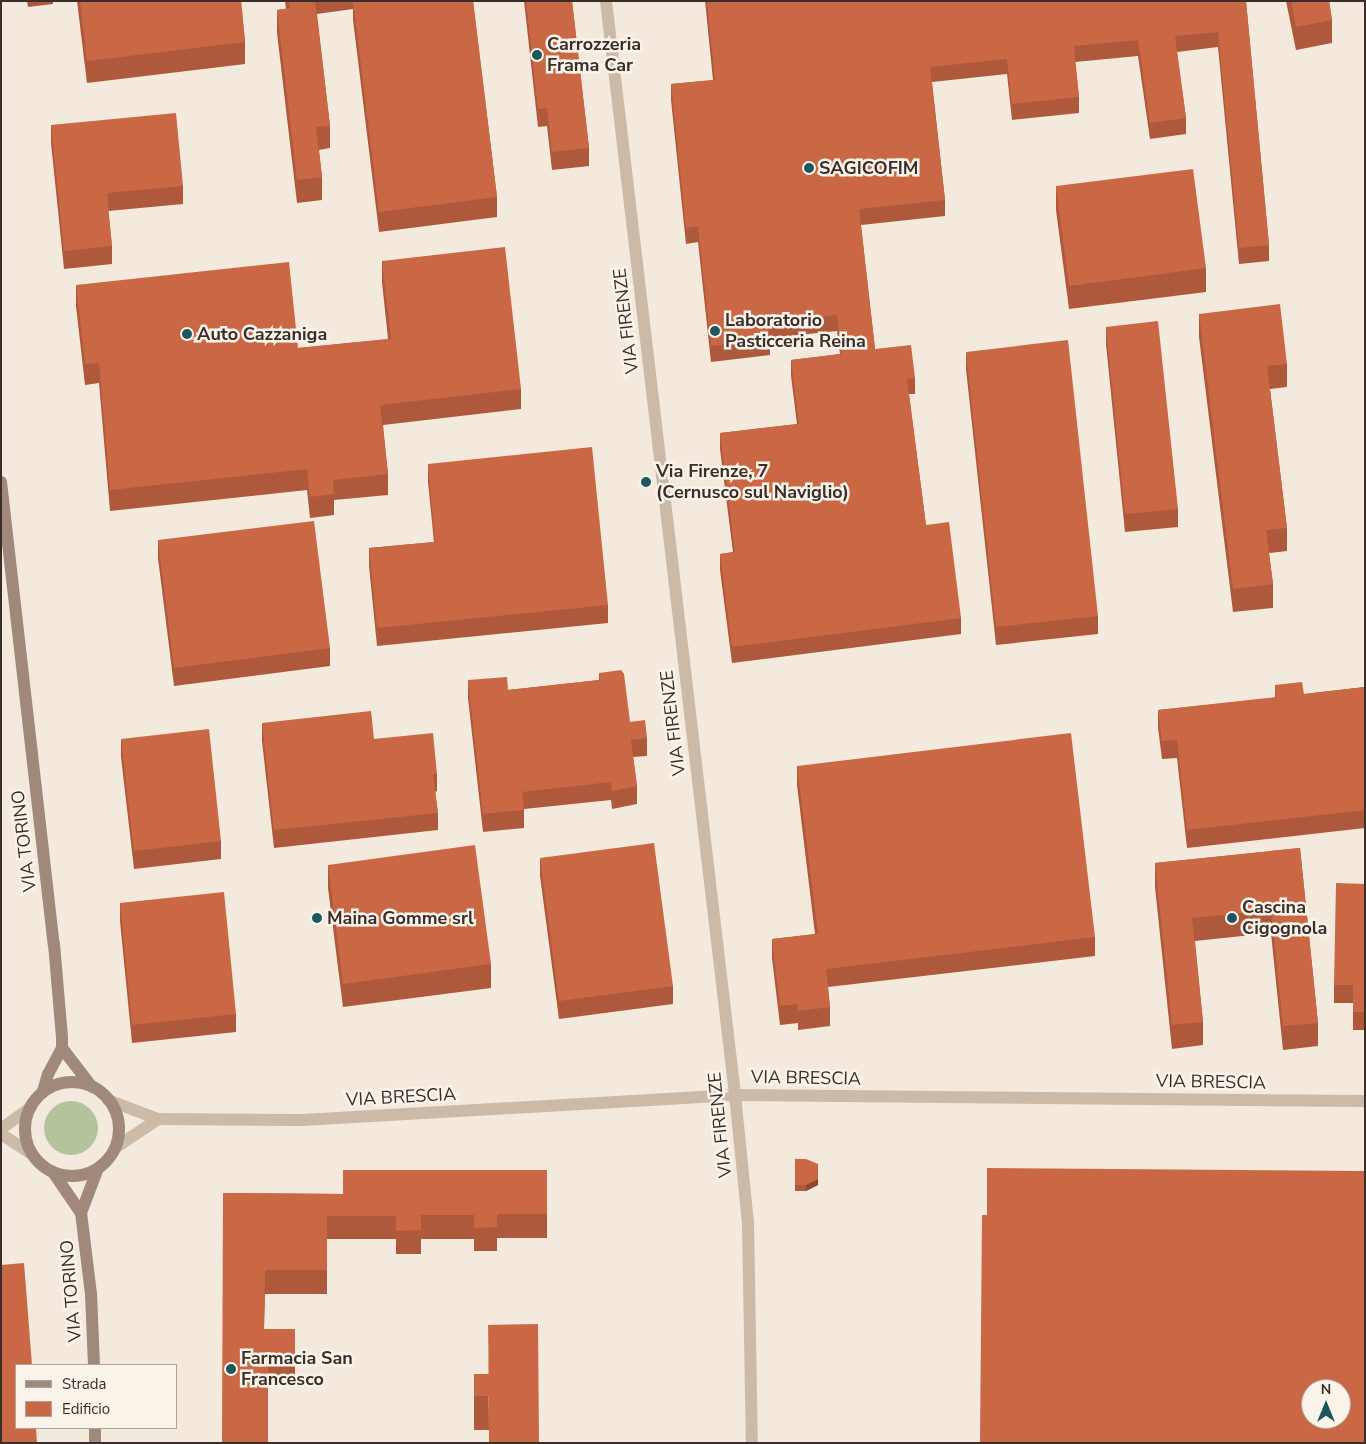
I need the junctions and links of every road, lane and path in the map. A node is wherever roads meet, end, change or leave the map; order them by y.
1 (606, 1) edge
2 (1, 482) edge
3 (4, 538) edge
4 (62, 1048) junction
5 (92, 1087) junction
6 (43, 1092) junction
7 (735, 1094) junction
8 (108, 1100) junction
9 (1365, 1101) edge
10 (31, 1107) junction
11 (158, 1119) junction
12 (1, 1129) edge
13 (1, 1134) edge
14 (115, 1148) junction
15 (33, 1155) junction
16 (98, 1168) junction
17 (53, 1172) junction
18 (81, 1213) junction
19 (94, 1364) edge
20 (95, 1429) edge
21 (95, 1443) edge
22 (752, 1443) edge

1 - 7 street, VIA FIRENZE
2 - 3 street, VIA TORINO
3 - 4 street, VIA TORINO
4 - 5 street
4 - 6 street
5 - 6 street
5 - 8 street
6 - 10 street
7 - 9 street, VIA BRESCIA
7 - 11 street, VIA BRESCIA
7 - 22 street, VIA FIRENZE
8 - 11 street, VIA BRESCIA
8 - 14 street
10 - 12 street
10 - 15 street
11 - 14 street
13 - 15 street
14 - 16 street, VIA TORINO
15 - 17 street, VIA TORINO
16 - 17 street
16 - 18 street, VIA TORINO
17 - 18 street, VIA TORINO
18 - 19 street, VIA TORINO
20 - 21 street

